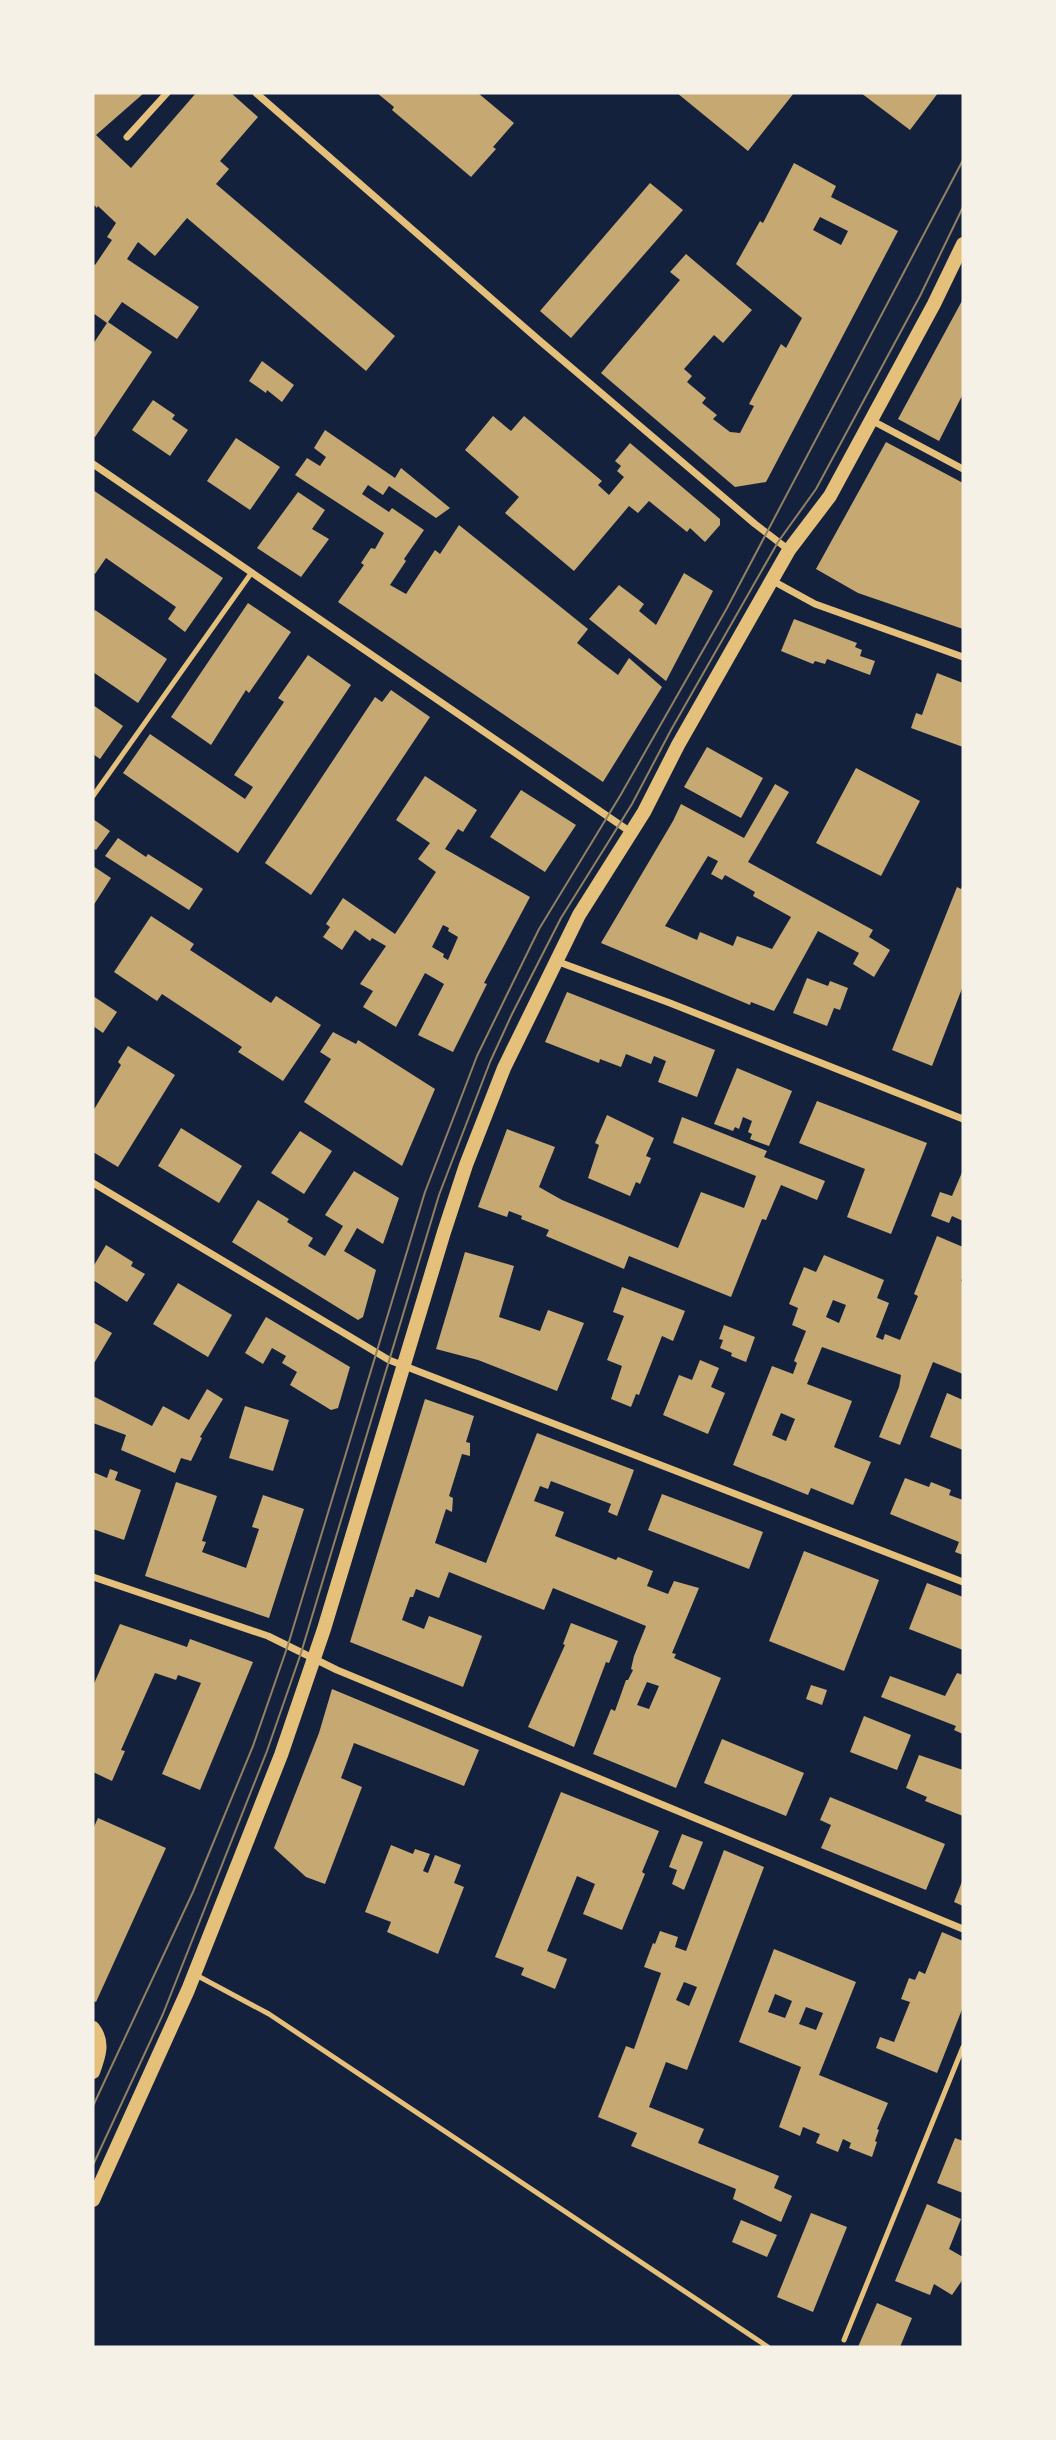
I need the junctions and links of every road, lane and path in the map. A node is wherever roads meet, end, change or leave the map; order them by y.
1 (167, 93) edge
2 (256, 93) edge
3 (127, 137) dead end
4 (963, 244) edge
5 (871, 420) junction
6 (93, 464) edge
7 (963, 469) edge
8 (789, 550) junction
9 (252, 572) junction
10 (773, 581) junction
11 (963, 657) edge
12 (93, 796) edge
13 (632, 833) junction
14 (555, 961) junction
15 (963, 1119) edge
16 (93, 1183) edge
17 (403, 1366) junction
18 (93, 1577) edge
19 (963, 1582) edge
20 (314, 1660) junction
21 (963, 1930) edge
22 (195, 1974) junction
23 (93, 2028) edge
24 (963, 2047) edge
25 (93, 2072) edge
26 (93, 2200) edge
27 (844, 2340) dead end
28 (768, 2347) edge

1 - 3 street
2 - 8 street
4 - 5 main road
5 - 7 street
5 - 8 main road
6 - 9 street
8 - 10 main road
9 - 12 lane
9 - 13 street
10 - 11 street
10 - 13 main road
13 - 14 main road
14 - 15 street
14 - 17 main road
16 - 17 street
17 - 19 street
17 - 20 main road
18 - 20 street
20 - 21 street
20 - 22 main road
22 - 26 main road
22 - 28 lane
23 - 25 main road
24 - 27 lane

